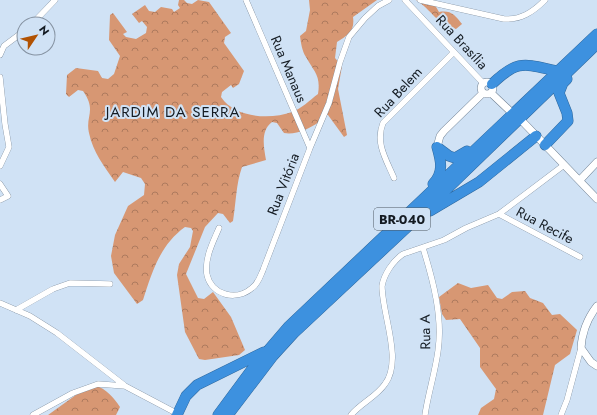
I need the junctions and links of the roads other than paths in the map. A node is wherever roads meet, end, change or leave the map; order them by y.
1 (55, 0) edge
2 (246, 0) edge
3 (389, 0) edge
4 (405, 0) edge
5 (420, 0) edge
6 (545, 0) edge
7 (40, 16) edge
8 (597, 34) edge
9 (16, 37) edge
10 (597, 44) edge
11 (454, 52) junction
12 (0, 55) edge
13 (579, 61) junction
14 (557, 71) junction
15 (0, 77) edge
16 (489, 87) junction
17 (508, 114) junction
18 (523, 122) dead end
19 (536, 136) junction
20 (545, 145) junction
21 (437, 147) junction
22 (310, 148) junction
23 (597, 162) edge
24 (564, 164) junction
25 (0, 166) edge
26 (394, 178) dead end
27 (580, 180) junction
28 (0, 184) edge
29 (597, 199) edge
30 (0, 200) edge
31 (499, 214) junction
32 (412, 216) junction
33 (219, 228) dead end
34 (423, 248) junction
35 (580, 257) dead end
36 (110, 284) dead end
37 (0, 303) edge
38 (597, 306) edge
39 (16, 310) junction
40 (581, 348) junction
41 (267, 350) junction
42 (597, 366) edge
43 (125, 386) junction
44 (178, 414) edge
45 (33, 415) edge
46 (218, 415) edge
47 (228, 415) edge
48 (350, 415) edge
49 (425, 415) edge
50 (561, 415) edge

1 - 7 street
2 - 22 street, Rua Manaus
3 - 22 street, Rua Vitória
4 - 11 street, Rua Brasília
5 - 6 street
8 - 14 highway, BR-040
9 - 12 street
10 - 13 highway, BR-040
11 - 16 street, Rua Brasília
11 - 26 street, Rua Belem
13 - 20 highway
13 - 32 highway, BR-040
14 - 16 highway
14 - 17 highway, BR-040
15 - 25 street
16 - 17 street, Rua Brasília
16 - 21 street, Rua Brasília
17 - 21 highway
17 - 32 highway, BR-040
18 - 19 street
19 - 20 street
19 - 32 highway
20 - 24 street
21 - 32 highway
22 - 33 street, Rua Vitória
23 - 27 street
24 - 27 street
24 - 31 street
27 - 29 street
28 - 30 street
31 - 34 street
31 - 35 street, Rua Recife
32 - 41 highway, BR-040
32 - 47 highway, BR-040
34 - 48 street
34 - 49 street, Rua A
36 - 39 street
37 - 39 street
38 - 40 street
39 - 43 street
40 - 42 street
40 - 50 street
41 - 44 highway
41 - 46 highway, BR-040
43 - 44 street
43 - 45 street

